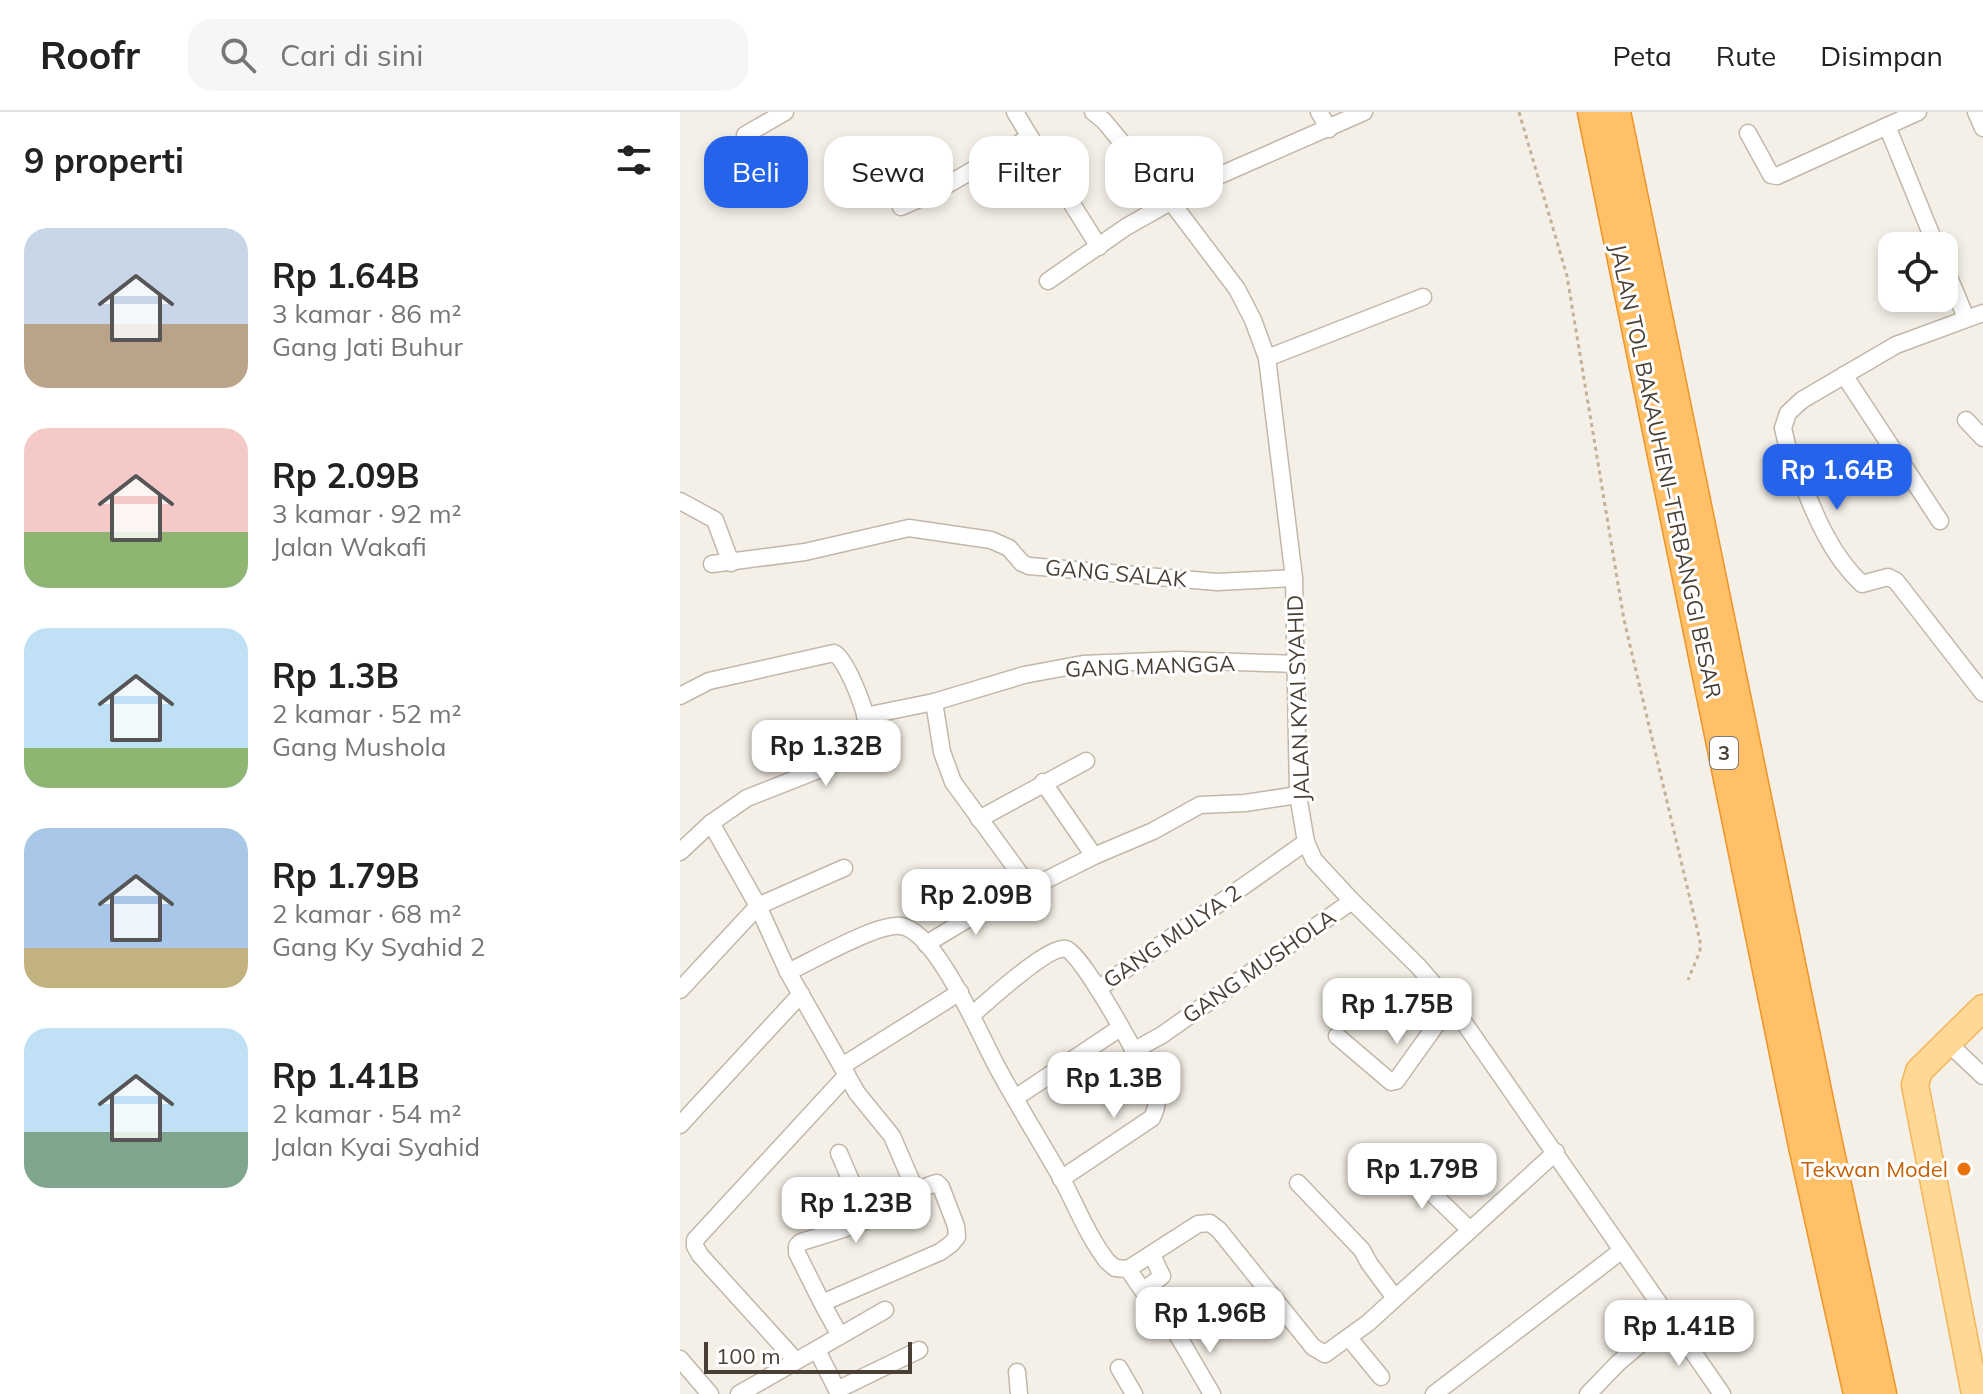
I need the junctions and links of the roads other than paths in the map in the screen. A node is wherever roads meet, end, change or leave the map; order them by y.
1 (785, 112) edge
2 (1015, 112) edge
3 (1319, 112) edge
4 (1364, 112) edge
5 (1593, 112) edge
6 (1615, 112) edge
7 (1918, 112) edge
8 (1976, 112) edge
9 (1104, 115) edge
10 (1887, 126) junction
11 (1983, 128) edge
12 (1329, 129) junction
13 (1748, 133) dead end
14 (745, 135) dead end
15 (1029, 136) edge
16 (1120, 136) edge
17 (1223, 174) edge
18 (1075, 208) edge
19 (1162, 208) edge
20 (1176, 208) edge
21 (1930, 232) edge
22 (1099, 247) junction
23 (1048, 281) dead end
24 (1423, 297) dead end
25 (1958, 299) edge
26 (1983, 313) edge
27 (1966, 318) junction
28 (1267, 358) junction
29 (1844, 375) junction
30 (1966, 420) dead end
31 (1983, 438) edge
32 (680, 501) edge
33 (1940, 521) dead end
34 (731, 563) junction
35 (712, 564) dead end
36 (1294, 578) junction
37 (1297, 664) junction
38 (1983, 693) edge
39 (680, 696) edge
40 (934, 702) junction
41 (865, 716) junction
42 (1086, 761) dead end
43 (1043, 782) junction
44 (1298, 795) junction
45 (979, 819) junction
46 (711, 823) junction
47 (1306, 842) junction
48 (680, 852) edge
49 (1094, 856) junction
50 (844, 868) dead end
51 (1031, 889) junction
52 (1352, 901) junction
53 (758, 906) junction
54 (926, 944) junction
55 (788, 972) junction
56 (1098, 989) junction
57 (680, 990) edge
58 (960, 992) junction
59 (801, 994) junction
60 (1451, 1004) junction
61 (1983, 1008) edge
62 (972, 1015) junction
63 (1120, 1028) junction
64 (1337, 1036) dead end
65 (1946, 1041) junction
66 (1133, 1051) junction
67 (844, 1070) junction
68 (1983, 1076) edge
69 (1015, 1098) junction
70 (680, 1125) edge
71 (1556, 1152) junction
72 (839, 1153) dead end
73 (1401, 1163) dead end
74 (1061, 1179) junction
75 (1298, 1183) dead end
76 (917, 1194) junction
77 (868, 1220) junction
78 (1470, 1230) junction
79 (1621, 1251) junction
80 (1152, 1255) junction
81 (1128, 1269) junction
82 (1395, 1298) junction
83 (822, 1303) junction
84 (885, 1310) dead end
85 (1670, 1319) junction
86 (839, 1334) junction
87 (1177, 1334) dead end
88 (1349, 1338) junction
89 (817, 1350) junction
90 (919, 1350) dead end
91 (680, 1359) edge
92 (796, 1361) junction
93 (1119, 1368) dead end
94 (1978, 1370) edge
95 (1017, 1372) dead end
96 (1381, 1377) dead end
97 (838, 1392) edge
98 (710, 1394) edge
99 (739, 1394) edge
100 (1019, 1394) edge
101 (1134, 1394) edge
102 (1212, 1394) edge
103 (1434, 1394) edge
104 (1588, 1394) edge
105 (1722, 1394) edge
106 (1859, 1394) edge
107 (1881, 1394) edge

1 - 14 street
2 - 15 street
3 - 12 street
4 - 12 street
5 - 106 highway, JALAN TOL BAKAUHENI–TERBANGGI BESAR / 3
6 - 107 highway, JALAN TOL BAKAUHENI–TERBANGGI BESAR / 3
7 - 10 street
8 - 11 street
9 - 16 street, JALAN KYAI SYAHID
10 - 13 street
10 - 21 street
12 - 17 street
18 - 22 street
19 - 22 street
20 - 28 street, JALAN KYAI SYAHID
22 - 23 street
24 - 28 street
25 - 27 street
26 - 27 street
27 - 29 street
28 - 36 street, JALAN KYAI SYAHID
29 - 33 street
29 - 38 street
30 - 31 street
32 - 34 street
34 - 35 street, GANG SALAK
34 - 36 street, GANG SALAK
36 - 37 street, JALAN KYAI SYAHID
37 - 40 street, GANG MANGGA
37 - 44 street, JALAN KYAI SYAHID
39 - 41 street
40 - 41 street, GANG MANGGA
40 - 45 street
41 - 46 street
42 - 43 street
43 - 45 street
43 - 49 street
44 - 47 street, JALAN KYAI SYAHID
44 - 49 street
45 - 51 street
46 - 48 street
46 - 53 street
47 - 52 street, JALAN KYAI SYAHID
47 - 56 street, GANG MULYA 2
49 - 51 street
50 - 53 street
51 - 54 street
52 - 60 street, JALAN KYAI SYAHID
52 - 66 street, GANG MUSHOLA
53 - 55 street
53 - 57 street
54 - 55 street
54 - 58 street
55 - 59 street
56 - 62 street, GANG MULYA 2
56 - 63 street
58 - 62 street
58 - 67 street
59 - 67 street
59 - 70 street
60 - 64 street
60 - 71 street, JALAN KYAI SYAHID
61 - 65 main road
62 - 69 street
63 - 66 street
63 - 69 street
65 - 68 street
65 - 94 main road
66 - 74 street
67 - 76 street
67 - 92 street
69 - 74 street
71 - 78 street
71 - 79 street, JALAN KYAI SYAHID
72 - 77 street
73 - 78 street
74 - 81 street
75 - 82 street
76 - 77 street
76 - 83 street
77 - 83 street
78 - 82 street
79 - 85 street, JALAN KYAI SYAHID
79 - 103 street
80 - 81 street
80 - 81 street
80 - 88 street
82 - 88 street
83 - 86 street
84 - 86 street
85 - 104 street
85 - 105 street, JALAN KYAI SYAHID
86 - 89 street
87 - 102 street
88 - 96 street
89 - 92 street
89 - 97 street
90 - 97 street
91 - 98 street
92 - 99 street
93 - 101 street
95 - 100 street

